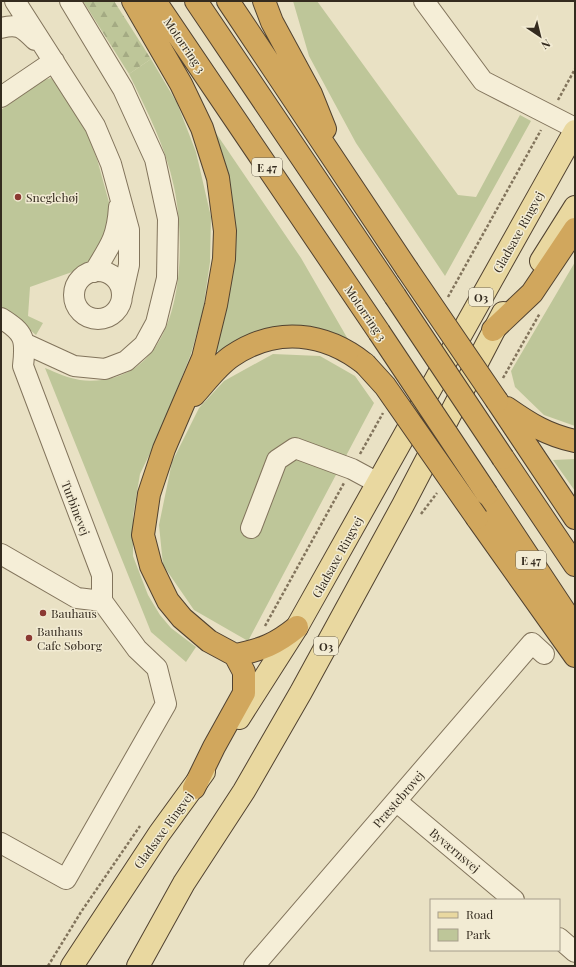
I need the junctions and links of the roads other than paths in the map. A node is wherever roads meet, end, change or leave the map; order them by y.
1 (8, 1) edge
2 (15, 1) edge
3 (70, 1) edge
4 (133, 1) edge
5 (155, 1) edge
6 (196, 1) edge
7 (228, 1) edge
8 (264, 1) edge
9 (424, 1) edge
10 (1, 22) edge
11 (1, 29) edge
12 (49, 64) junction
13 (1, 97) edge
14 (575, 128) edge
15 (575, 131) edge
16 (342, 170) junction
17 (119, 191) junction
18 (575, 207) edge
19 (575, 230) edge
20 (94, 272) junction
21 (122, 296) junction
22 (1, 318) edge
23 (493, 330) junction
24 (26, 344) junction
25 (497, 401) junction
26 (183, 407) junction
27 (575, 441) edge
28 (378, 483) junction
29 (575, 518) edge
30 (251, 528) dead end
31 (1, 554) edge
32 (575, 565) edge
33 (102, 601) junction
34 (297, 627) junction
35 (575, 627) edge
36 (243, 653) junction
37 (544, 654) dead end
38 (575, 656) edge
39 (194, 788) junction
40 (396, 801) junction
41 (1, 843) edge
42 (513, 899) edge
43 (560, 939) edge
44 (575, 952) edge
45 (72, 966) edge
46 (138, 966) edge
47 (254, 966) edge

1 - 10 street
2 - 12 street
3 - 24 street
4 - 26 highway
5 - 35 highway, Motorring 3 / E 47, bridge
6 - 32 highway, E 47, bridge
7 - 16 highway
8 - 16 highway
9 - 14 street
11 - 12 street
12 - 13 street
12 - 17 street
15 - 28 main road, Gladsaxe Ringvej / O3
16 - 25 highway, bridge
17 - 20 street
17 - 21 street
18 - 23 main road, O3
19 - 23 highway
20 - 21 street
20 - 21 street
22 - 24 street
23 - 46 main road, O3
24 - 33 street, Turbinevej
25 - 27 highway
25 - 29 highway
26 - 36 highway
26 - 38 highway, bridge
28 - 30 street
28 - 34 main road, Gladsaxe Ringvej / O3
31 - 33 street
33 - 41 street
34 - 36 highway
34 - 39 main road, Gladsaxe Ringvej / O3
36 - 39 highway
37 - 40 street, Præstebrovej
39 - 45 main road, Gladsaxe Ringvej / O3
40 - 42 street, Byværnsvej
40 - 47 street, Præstebrovej
43 - 44 street

